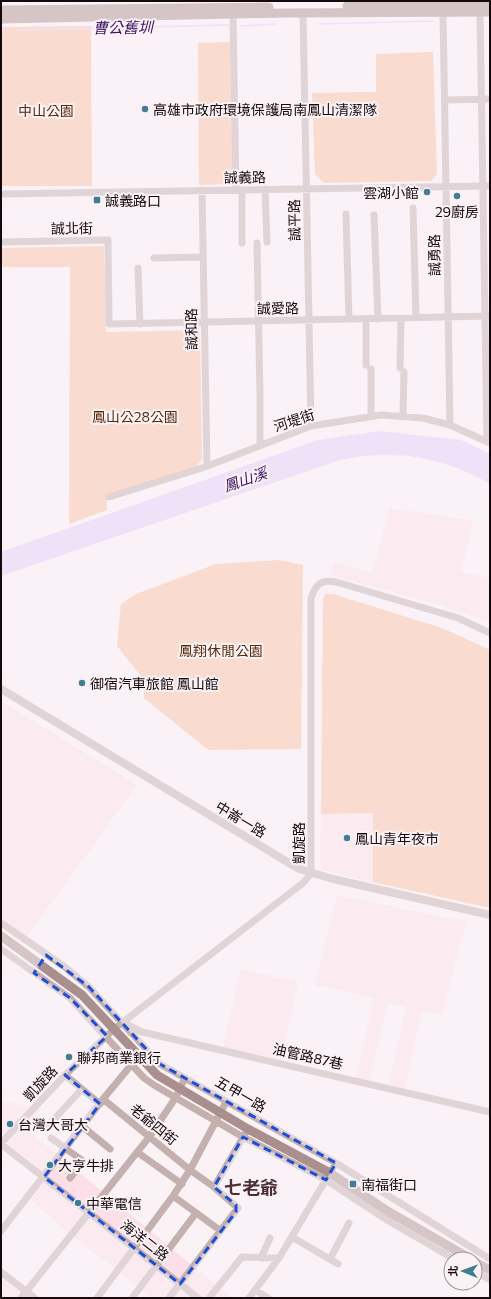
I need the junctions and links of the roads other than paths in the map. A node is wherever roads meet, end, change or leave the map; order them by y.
1 (490, 4) edge
2 (1, 10) edge
3 (443, 12) junction
4 (480, 12) junction
5 (490, 12) edge
6 (303, 13) junction
7 (233, 14) junction
8 (1, 19) edge
9 (490, 99) edge
10 (445, 100) junction
11 (482, 100) junction
12 (486, 186) edge
13 (446, 187) junction
14 (265, 189) junction
15 (307, 189) junction
16 (202, 190) junction
17 (239, 190) junction
18 (1, 194) edge
19 (413, 208) dead end
20 (346, 214) dead end
21 (374, 215) dead end
22 (1, 242) edge
23 (267, 242) dead end
24 (242, 243) dead end
25 (257, 243) dead end
26 (202, 257) junction
27 (154, 258) dead end
28 (138, 268) dead end
29 (488, 316) edge
30 (416, 318) junction
31 (448, 318) junction
32 (349, 319) junction
33 (366, 319) junction
34 (378, 319) junction
35 (401, 319) junction
36 (310, 320) junction
37 (204, 322) junction
38 (259, 322) junction
39 (108, 324) joint
40 (140, 324) junction
41 (371, 416) junction
42 (404, 417) junction
43 (450, 425) junction
44 (311, 426) junction
45 (489, 443) edge
46 (260, 446) junction
47 (207, 466) junction
48 (109, 497) dead end
49 (490, 634) edge
50 (1, 689) edge
51 (311, 874) junction
52 (490, 914) edge
53 (1, 923) edge
54 (1, 936) edge
55 (1, 949) edge
56 (46, 955) junction
57 (40, 964) junction
58 (34, 973) junction
59 (122, 1023) junction
60 (114, 1030) junction
61 (107, 1036) junction
62 (132, 1064) junction
63 (65, 1075) junction
64 (185, 1078) junction
65 (82, 1089) junction
66 (178, 1094) junction
67 (102, 1102) junction
68 (226, 1102) junction
69 (490, 1112) edge
70 (218, 1117) junction
71 (82, 1126) junction
72 (46, 1128) dead end
73 (246, 1133) junction
74 (150, 1136) junction
75 (51, 1138) dead end
76 (1, 1144) edge
77 (65, 1148) junction
78 (110, 1149) dead end
79 (137, 1152) junction
80 (336, 1163) junction
81 (190, 1170) junction
82 (328, 1176) junction
83 (44, 1177) junction
84 (70, 1178) dead end
85 (182, 1184) junction
86 (214, 1187) junction
87 (173, 1196) junction
88 (89, 1213) junction
89 (196, 1213) junction
90 (349, 1223) dead end
91 (1, 1231) edge
92 (221, 1231) junction
93 (292, 1237) junction
94 (270, 1238) dead end
95 (134, 1248) junction
96 (457, 1251) edge
97 (443, 1253) edge
98 (261, 1258) junction
99 (279, 1258) junction
100 (490, 1259) edge
101 (330, 1260) junction
102 (338, 1264) dead end
103 (157, 1266) junction
104 (1, 1272) edge
105 (180, 1284) junction
106 (256, 1290) junction
107 (27, 1292) junction
108 (21, 1298) edge
109 (35, 1298) edge
110 (97, 1298) edge
111 (132, 1298) edge
112 (169, 1298) edge
113 (198, 1298) edge
114 (209, 1298) edge
115 (249, 1298) edge
116 (268, 1298) edge

1 - 2 main road
3 - 4 main road
3 - 6 main road
3 - 10 street, 誠勇路
4 - 5 main road
4 - 11 street
6 - 7 main road
6 - 15 street, 誠平路
7 - 8 main road
7 - 17 street
9 - 11 street
10 - 11 street
10 - 13 street, 誠勇路
11 - 12 street
12 - 13 street, 誠義路
12 - 29 street
13 - 15 street, 誠義路
13 - 31 street, 誠勇路
14 - 15 street, 誠義路
14 - 17 street, 誠義路
14 - 23 street
15 - 36 street, 誠平路
16 - 17 street, 誠義路
16 - 18 street, 誠義路
16 - 26 street, 誠和路
17 - 24 street
19 - 30 street
20 - 32 street
21 - 34 street
22 - 39 street, 誠北街
25 - 38 street
26 - 27 street
26 - 37 street, 誠和路
28 - 40 street
29 - 31 street, 誠愛路
29 - 45 street
30 - 31 street, 誠愛路
30 - 35 street, 誠愛路
31 - 43 street, 誠勇路
32 - 33 street, 誠愛路
32 - 36 street, 誠愛路
33 - 34 street, 誠愛路
33 - 41 street
34 - 35 street, 誠愛路
35 - 42 street
36 - 38 street, 誠愛路
36 - 44 street, 誠平路
37 - 38 street, 誠愛路
37 - 40 street, 誠愛路
37 - 47 street, 誠和路
38 - 46 street
39 - 40 street, 誠愛路
41 - 42 street, 河堤街
41 - 44 street, 河堤街
42 - 43 street, 河堤街
43 - 45 street, 河堤街
44 - 46 street, 河堤街
46 - 47 street, 河堤街
47 - 48 street, 河堤街
49 - 51 street, 凱旋路
50 - 51 street, 中崙一路
51 - 52 street, 中崙一路
51 - 59 street, 凱旋路
53 - 56 street, 五甲一路
54 - 57 main road, 五甲一路
55 - 58 street, 五甲一路
56 - 57 street
56 - 59 street, 五甲一路
57 - 58 street
57 - 60 main road, 五甲一路
58 - 61 street, 五甲一路
59 - 60 street, 凱旋路
59 - 64 street, 五甲一路
59 - 69 street, 油管路87巷
60 - 61 street, 凱旋路
60 - 66 main road, 五甲一路
61 - 62 street, 五甲一路
61 - 63 street, 凱旋路
62 - 66 street, 五甲一路
62 - 67 street
63 - 65 street, 老爺四街
63 - 76 street, 凱旋路
64 - 66 street
64 - 68 street, 五甲一路
65 - 67 street, 老爺四街
65 - 72 street
66 - 70 main road, 五甲一路
66 - 74 street
67 - 71 street
67 - 74 street, 老爺四街
68 - 70 street
68 - 80 street, 五甲一路
70 - 73 main road, 五甲一路
70 - 81 street
71 - 77 street
71 - 78 street
73 - 82 main road, 五甲一路
73 - 86 street
74 - 79 street
74 - 81 street, 老爺四街
75 - 77 street
76 - 83 street, 海洋二路
77 - 83 street
77 - 84 street
79 - 85 street
79 - 88 street
80 - 82 street
80 - 100 street, 五甲一路
81 - 85 street
81 - 86 street, 老爺四街
82 - 93 street
82 - 96 main road, 五甲一路
82 - 97 street, 五甲一路
83 - 88 street, 海洋二路
83 - 91 street
85 - 87 street
86 - 92 street, 老爺四街
87 - 89 street
87 - 95 street
88 - 95 street, 海洋二路
88 - 107 street
89 - 92 street
89 - 103 street
90 - 101 street
92 - 105 street
93 - 99 street
93 - 101 street
94 - 98 street
95 - 103 street, 海洋二路
95 - 110 street
98 - 99 street
98 - 114 street
99 - 106 street
101 - 102 street
103 - 105 street, 海洋二路
103 - 111 street
104 - 107 street
105 - 112 street
105 - 113 street, 海洋二路
106 - 115 street
106 - 116 street
107 - 108 street
107 - 109 street

